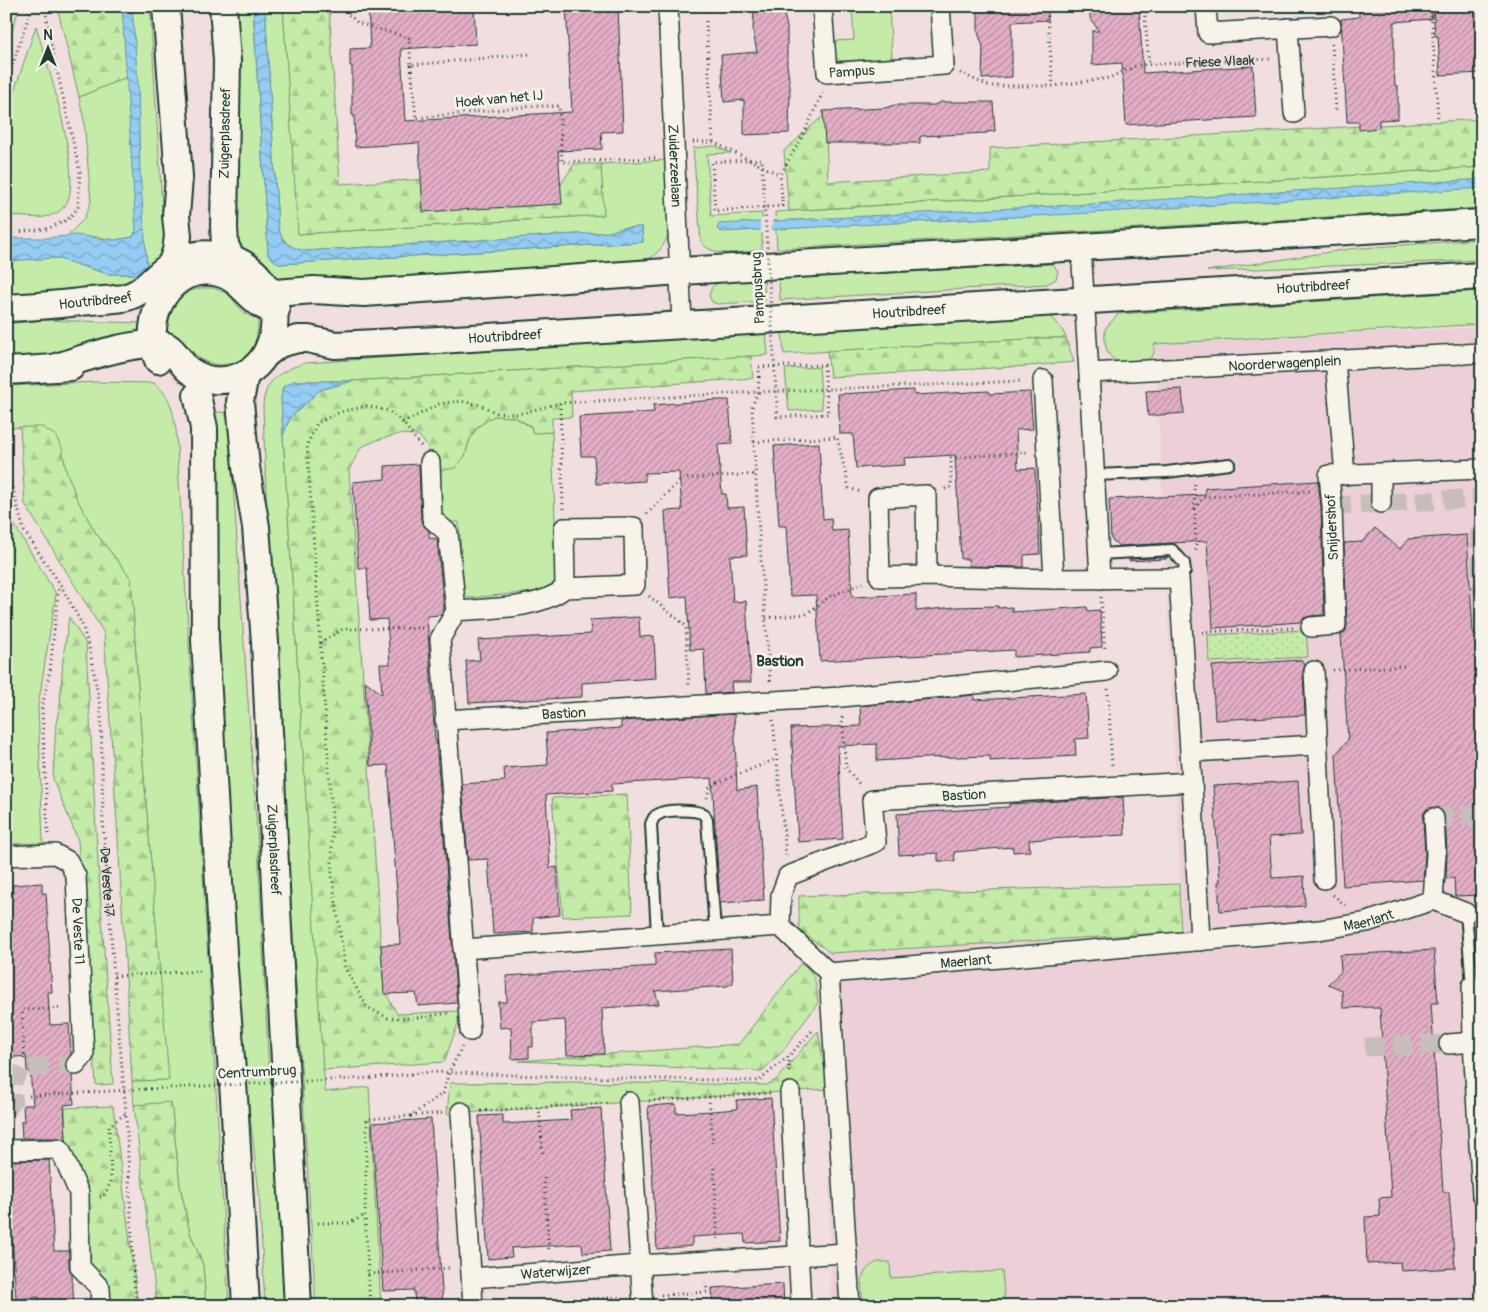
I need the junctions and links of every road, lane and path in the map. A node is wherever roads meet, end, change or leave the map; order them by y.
1 (32, 6) edge
2 (45, 6) edge
3 (166, 6) edge
4 (223, 6) edge
5 (344, 6) edge
6 (668, 6) edge
7 (705, 6) edge
8 (822, 6) edge
9 (940, 6) edge
10 (1047, 6) edge
11 (1144, 6) edge
12 (1206, 6) edge
13 (1431, 6) edge
14 (1331, 26) joint
15 (1288, 28) junction
16 (530, 54) dead end
17 (1290, 58) junction
18 (412, 64) junction
19 (1149, 64) junction
20 (944, 65) junction
21 (827, 73) junction
22 (6, 84) edge
23 (1053, 86) junction
24 (1336, 112) dead end
25 (1294, 113) dead end
26 (1438, 118) dead end
27 (713, 142) junction
28 (675, 150) junction
29 (780, 175) junction
30 (1482, 223) edge
31 (6, 233) edge
32 (1081, 248) junction
33 (231, 258) junction
34 (183, 266) junction
35 (681, 271) junction
36 (1482, 276) edge
37 (152, 296) junction
38 (270, 300) junction
39 (1085, 300) junction
40 (6, 308) edge
41 (682, 324) junction
42 (1482, 353) edge
43 (157, 355) junction
44 (1335, 360) junction
45 (271, 361) junction
46 (6, 371) edge
47 (1089, 373) junction
48 (1043, 380) joint
49 (243, 384) junction
50 (758, 392) junction
51 (197, 395) junction
52 (560, 403) junction
53 (6, 423) edge
54 (403, 423) junction
55 (754, 442) junction
56 (1047, 451) junction
57 (430, 462) joint
58 (1229, 464) dead end
59 (1193, 469) junction
60 (1482, 469) edge
61 (755, 474) junction
62 (1382, 474) junction
63 (1095, 475) junction
64 (1345, 475) junction
65 (11, 484) junction
66 (6, 485) edge
67 (1330, 490) junction
68 (926, 496) junction
69 (878, 498) junction
70 (1381, 503) dead end
71 (1195, 509) junction
72 (634, 527) junction
73 (564, 528) junction
74 (1098, 554) junction
75 (1182, 574) junction
76 (927, 576) junction
77 (880, 577) junction
78 (1054, 579) junction
79 (1100, 579) junction
80 (60, 584) junction
81 (635, 585) junction
82 (565, 588) junction
83 (456, 611) junction
84 (765, 618) junction
85 (1311, 627) joint
86 (447, 628) junction
87 (1183, 633) junction
88 (320, 642) junction
89 (1405, 666) dead end
90 (1107, 671) dead end
91 (1314, 671) joint
92 (841, 697) junction
93 (772, 702) junction
94 (690, 706) junction
95 (446, 720) junction
96 (1317, 745) junction
97 (1190, 752) junction
98 (776, 758) junction
99 (1192, 782) junction
100 (872, 800) junction
101 (704, 814) junction
102 (1434, 818) dead end
103 (49, 854) junction
104 (6, 856) edge
105 (788, 876) junction
106 (1324, 879) joint
107 (1433, 900) junction
108 (1474, 912) edge
109 (1367, 922) junction
110 (780, 926) junction
111 (715, 930) junction
112 (657, 935) junction
113 (1200, 941) junction
114 (463, 949) junction
115 (198, 971) dead end
116 (828, 973) junction
117 (114, 976) junction
118 (1472, 986) joint
119 (82, 1007) junction
120 (468, 1011) junction
121 (831, 1011) junction
122 (470, 1031) joint
123 (1473, 1042) junction
124 (1449, 1044) tunnel mouth
125 (24, 1059) dead end
126 (76, 1065) dead end
127 (449, 1072) junction
128 (124, 1090) junction
129 (790, 1092) dead end
130 (29, 1096) dead end
131 (710, 1097) dead end
132 (629, 1102) dead end
133 (539, 1107) dead end
134 (461, 1112) dead end
135 (126, 1113) junction
136 (713, 1144) dead end
137 (6, 1150) edge
138 (542, 1155) dead end
139 (714, 1168) dead end
140 (544, 1178) dead end
141 (79, 1194) junction
142 (1482, 1196) edge
143 (365, 1215) junction
144 (324, 1223) dead end
145 (847, 1253) junction
146 (799, 1255) junction
147 (712, 1260) junction
148 (639, 1265) junction
149 (471, 1272) junction
150 (550, 1272) junction
151 (368, 1274) junction
152 (642, 1300) edge
153 (485, 1305) edge
154 (102, 1306) edge
155 (137, 1306) edge
156 (246, 1306) edge
157 (298, 1306) edge
158 (370, 1306) edge
159 (473, 1306) edge
160 (801, 1306) edge
161 (850, 1306) edge

1 - 22 path
2 - 31 path
3 - 34 main road
4 - 33 main road, Zuigerplasdreef
5 - 18 path, Hoek van het IJ
6 - 28 street, Zuiderzeelaan
7 - 27 path
8 - 21 street, Pampus
9 - 20 street
10 - 23 path
11 - 19 path
12 - 15 street, Friese Vlaak
13 - 26 path
14 - 15 street, Friese Vlaak
14 - 24 path
15 - 17 street
16 - 18 path
17 - 19 path, Friese Vlaak
17 - 25 street
18 - 28 path, Hoek van het IJ
19 - 23 path, Friese Vlaak
20 - 21 street, Pampus
20 - 23 path
21 - 29 path
27 - 28 path
27 - 29 path
28 - 35 street, Zuiderzeelaan
29 - 50 path, Pampusbrug, bridge
30 - 32 main road
32 - 35 main road
32 - 39 street
33 - 34 main road
33 - 38 main road
34 - 37 main road, Houtribdreef
34 - 38 main road
35 - 38 main road
35 - 41 street, Zuiderzeelaan
36 - 39 main road, Houtribdreef
37 - 40 main road, Houtribdreef
37 - 43 main road
38 - 45 main road
39 - 41 main road, Houtribdreef
39 - 47 street
41 - 45 main road, Houtribdreef
42 - 44 street, Noorderwagenplein
43 - 46 main road
43 - 49 main road
43 - 51 main road
44 - 47 street, Noorderwagenplein
44 - 64 street, Snijdershof
45 - 49 main road
47 - 63 street
48 - 50 path
48 - 56 street
49 - 51 main road
49 - 157 main road, Zuigerplasdreef
50 - 52 path
50 - 55 path
51 - 156 main road
52 - 54 path
52 - 73 path
53 - 65 path, De Veste 17
54 - 57 path
54 - 88 path
55 - 61 path
55 - 69 path
56 - 68 path
56 - 78 street
57 - 83 street
58 - 59 lane
59 - 63 lane
59 - 71 path
60 - 62 street
61 - 72 path
61 - 84 path
62 - 64 street
62 - 70 street
63 - 74 street
64 - 67 street, Snijdershof
65 - 66 path
65 - 80 path, De Veste 17
67 - 71 path
67 - 85 street, Snijdershof
68 - 69 street
68 - 76 street
69 - 77 street
71 - 75 path
72 - 73 street
72 - 81 street
73 - 82 street
74 - 75 lane
74 - 79 street
75 - 79 street
75 - 87 street
76 - 77 street
76 - 78 street
77 - 84 path
78 - 79 street
80 - 103 path
80 - 117 path, De Veste 17
81 - 82 street
81 - 94 path
82 - 83 street
83 - 86 street
84 - 93 path
85 - 87 path
86 - 88 path
86 - 95 street
87 - 97 street
88 - 120 path
89 - 91 path
90 - 92 street, Bastion
91 - 96 street
92 - 93 street, Bastion
92 - 100 path
93 - 94 street, Bastion
93 - 98 path
94 - 95 street, Bastion
95 - 114 street
96 - 97 street
96 - 106 street
97 - 99 street
98 - 101 path
98 - 105 path
99 - 100 street, Bastion
99 - 113 street
100 - 105 street
101 - 111 lane
101 - 112 lane
102 - 107 street
103 - 104 street, De Veste 11
103 - 119 street, De Veste 11
105 - 110 street
106 - 109 path
107 - 108 street
107 - 109 street, Maerlant
108 - 118 lane
109 - 113 street, Maerlant
110 - 111 street
110 - 116 street
111 - 112 street
112 - 114 street
113 - 116 street, Maerlant
114 - 120 street
115 - 117 path
116 - 121 street
117 - 128 path, De Veste 17
118 - 123 street
119 - 125 path
119 - 126 street, De Veste 11
120 - 122 street
121 - 127 path, Centrumbrug
121 - 145 street
122 - 127 path
123 - 124 street
123 - 142 street
127 - 128 path, Centrumbrug, bridge
127 - 143 path
128 - 130 path, Centrumbrug
128 - 135 path, De Veste 17
129 - 146 street
131 - 136 path
132 - 148 street
133 - 138 path
134 - 149 street
135 - 141 path
135 - 155 path, De Veste 17
137 - 141 street
139 - 147 path
140 - 150 path
141 - 154 street
143 - 144 path
143 - 151 path
145 - 146 street, Waterwijzer
145 - 161 street
146 - 147 street, Waterwijzer
146 - 160 street
147 - 148 street, Waterwijzer
147 - 152 path
148 - 150 street, Waterwijzer
148 - 152 street
149 - 150 street, Waterwijzer
149 - 151 path
149 - 159 street
151 - 158 path
152 - 153 path

